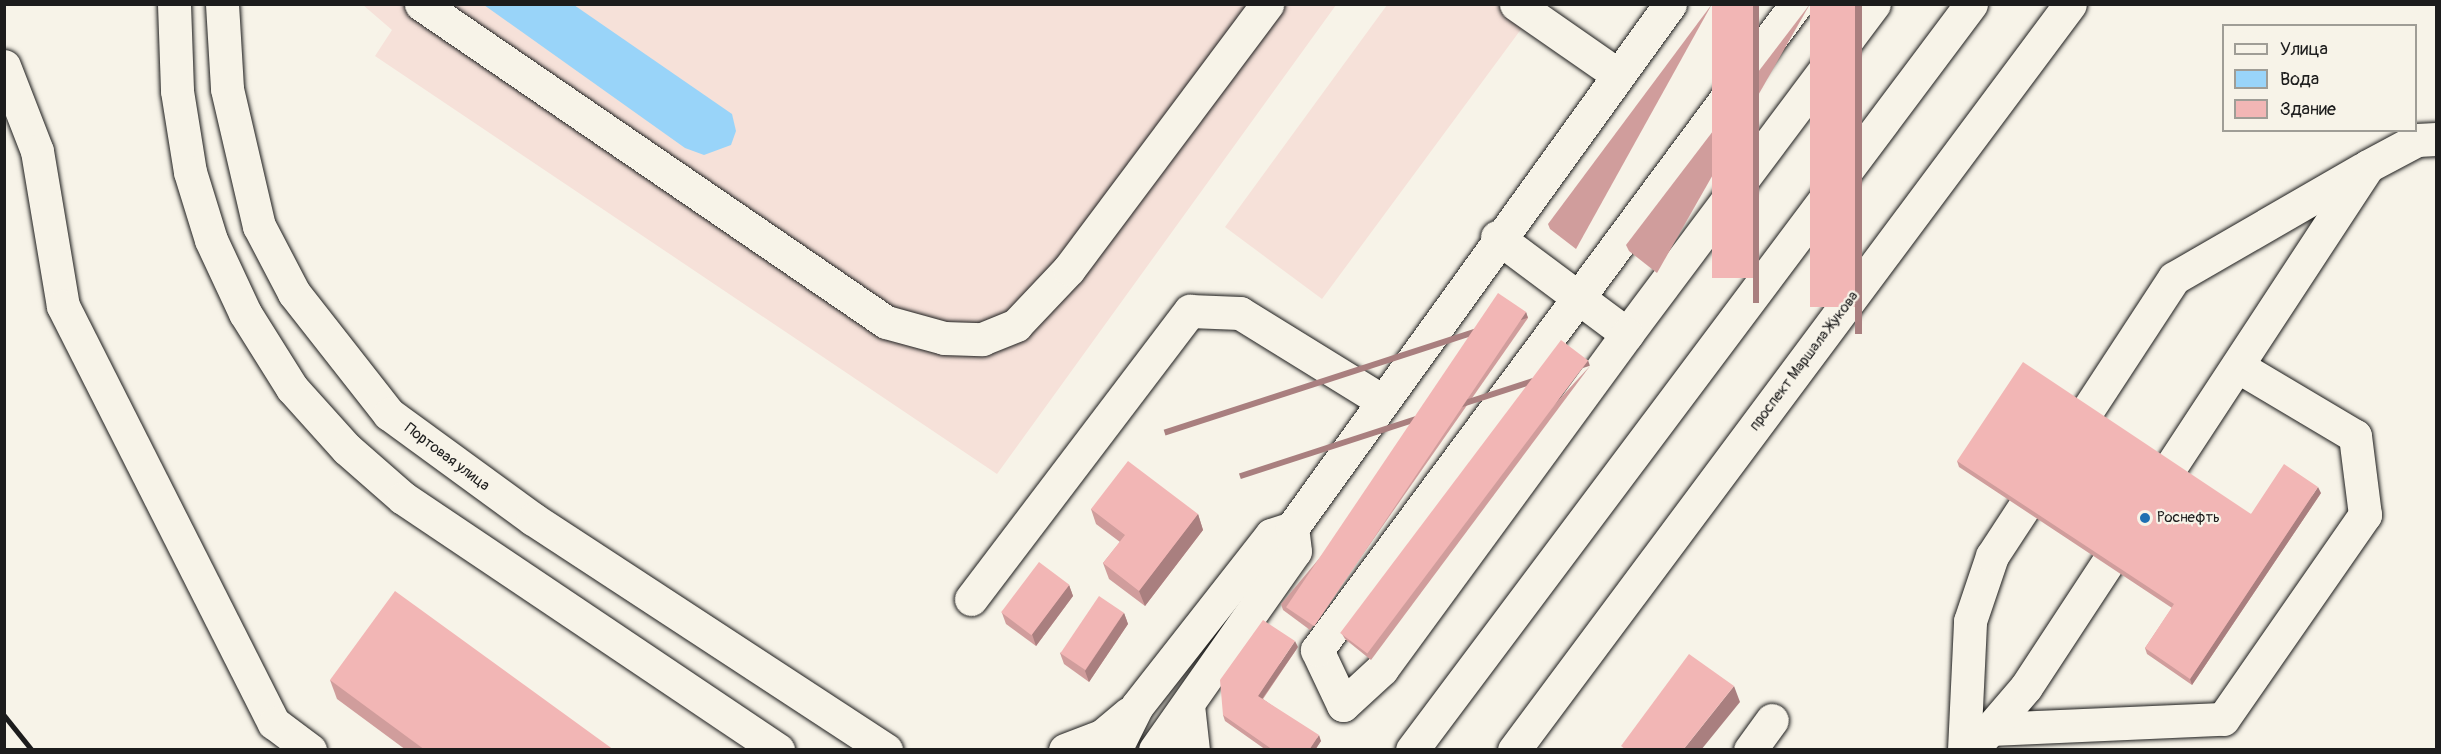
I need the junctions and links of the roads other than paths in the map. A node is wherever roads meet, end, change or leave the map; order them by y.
1 (174, 4) edge
2 (222, 4) edge
3 (421, 4) edge
4 (1267, 4) edge
5 (1516, 4) edge
6 (1670, 4) edge
7 (1796, 4) edge
8 (1874, 4) edge
9 (1971, 4) edge
10 (2070, 4) edge
11 (4, 66) edge
12 (1618, 75) junction
13 (2436, 139) edge
14 (2368, 166) junction
15 (1497, 237) junction
16 (1579, 297) junction
17 (1627, 334) junction
18 (2237, 366) junction
19 (1381, 400) junction
20 (1292, 528) junction
21 (971, 599) dead end
22 (1188, 705) junction
23 (1137, 706) junction
24 (1772, 720) dead end
25 (1981, 739) edge
26 (310, 750) edge
27 (778, 750) edge
28 (886, 750) edge
29 (1065, 750) edge
30 (1115, 750) edge
31 (1155, 750) edge
32 (1193, 750) edge
33 (1412, 750) edge
34 (1514, 750) edge
35 (1750, 750) edge
36 (1964, 750) edge

1 - 27 street
2 - 28 street, Портовая улица
3 - 4 street
5 - 12 street
6 - 12 street
7 - 16 street
8 - 17 street
9 - 33 street
10 - 34 street, проспект Маршала Жукова
11 - 26 street
12 - 15 street
13 - 14 street
14 - 18 street
14 - 36 street
15 - 16 street
15 - 19 street
16 - 17 street
16 - 17 street
18 - 25 street
18 - 25 street
19 - 20 street
19 - 21 street
20 - 22 street
20 - 23 street
22 - 31 street
22 - 32 street
23 - 29 street
23 - 30 street
24 - 35 street

